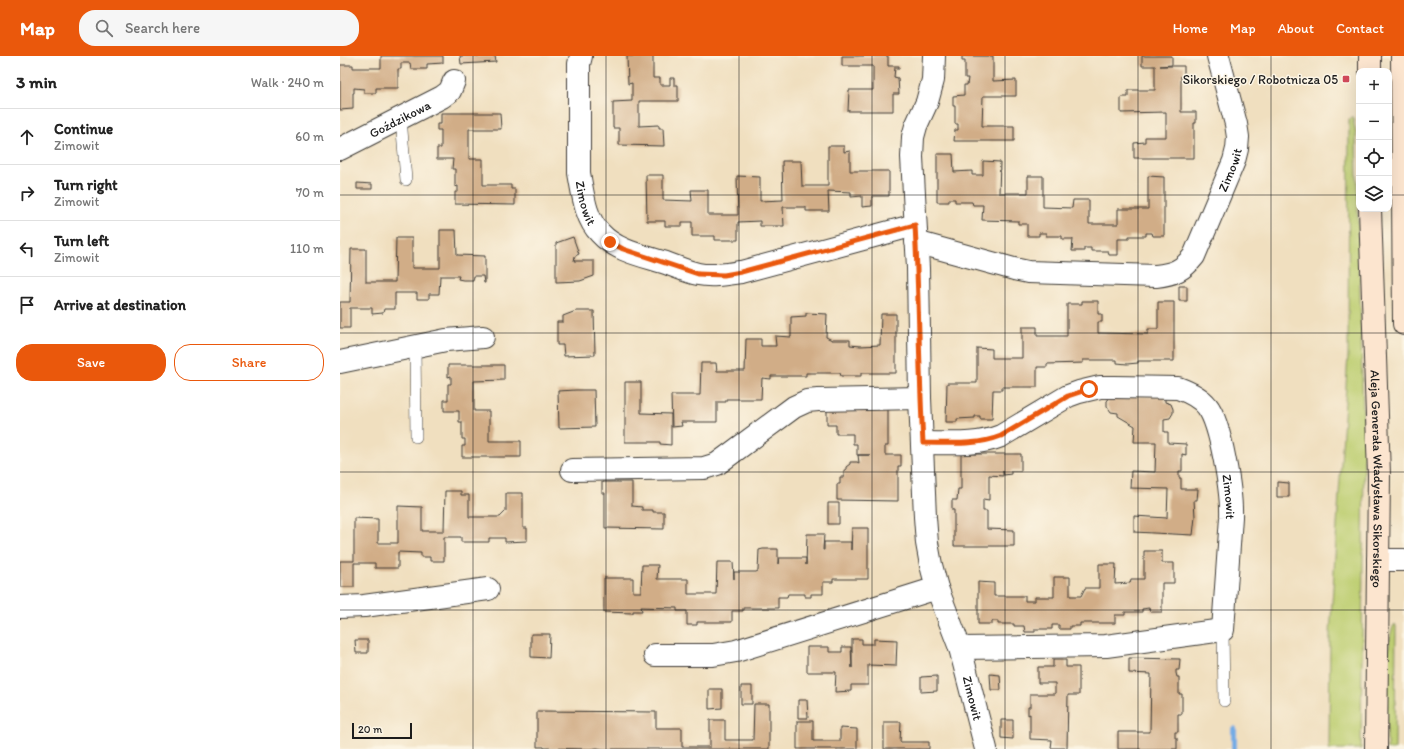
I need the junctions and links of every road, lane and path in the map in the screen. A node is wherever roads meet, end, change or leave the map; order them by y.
1 (581, 56) edge
2 (934, 56) edge
3 (1218, 56) edge
4 (1370, 56) edge
5 (1402, 56) edge
6 (1370, 68) edge
7 (454, 81) dead end
8 (402, 118) junction
9 (340, 149) edge
10 (406, 180) dead end
11 (1370, 212) edge
12 (916, 233) junction
13 (1404, 324) edge
14 (483, 337) dead end
15 (415, 346) junction
16 (340, 362) edge
17 (920, 398) junction
18 (416, 437) dead end
19 (923, 443) junction
20 (572, 470) dead end
21 (1378, 560) junction
22 (1404, 560) edge
23 (938, 588) junction
24 (488, 589) dead end
25 (340, 607) edge
26 (1223, 630) junction
27 (960, 648) junction
28 (655, 655) dead end
29 (1224, 702) dead end
30 (986, 749) edge
31 (1376, 749) edge

1 - 12 street, Zimowit
2 - 12 street, Zimowit
3 - 12 street, Zimowit
4 - 6 main road
5 - 13 main road
7 - 8 street, Goździkowa
8 - 9 street, Goździkowa
8 - 10 lane
11 - 21 main road, Aleja Generała Władysława Sikorskiego
12 - 17 street, Zimowit
14 - 15 street
15 - 16 street
15 - 18 lane
17 - 19 street, Zimowit
17 - 20 street
19 - 23 street, Zimowit
19 - 26 street, Zimowit
21 - 22 street
21 - 31 main road, Aleja Generała Władysława Sikorskiego
23 - 27 street, Zimowit
23 - 28 street
24 - 25 street
26 - 27 street
26 - 29 lane
27 - 30 street, Zimowit

